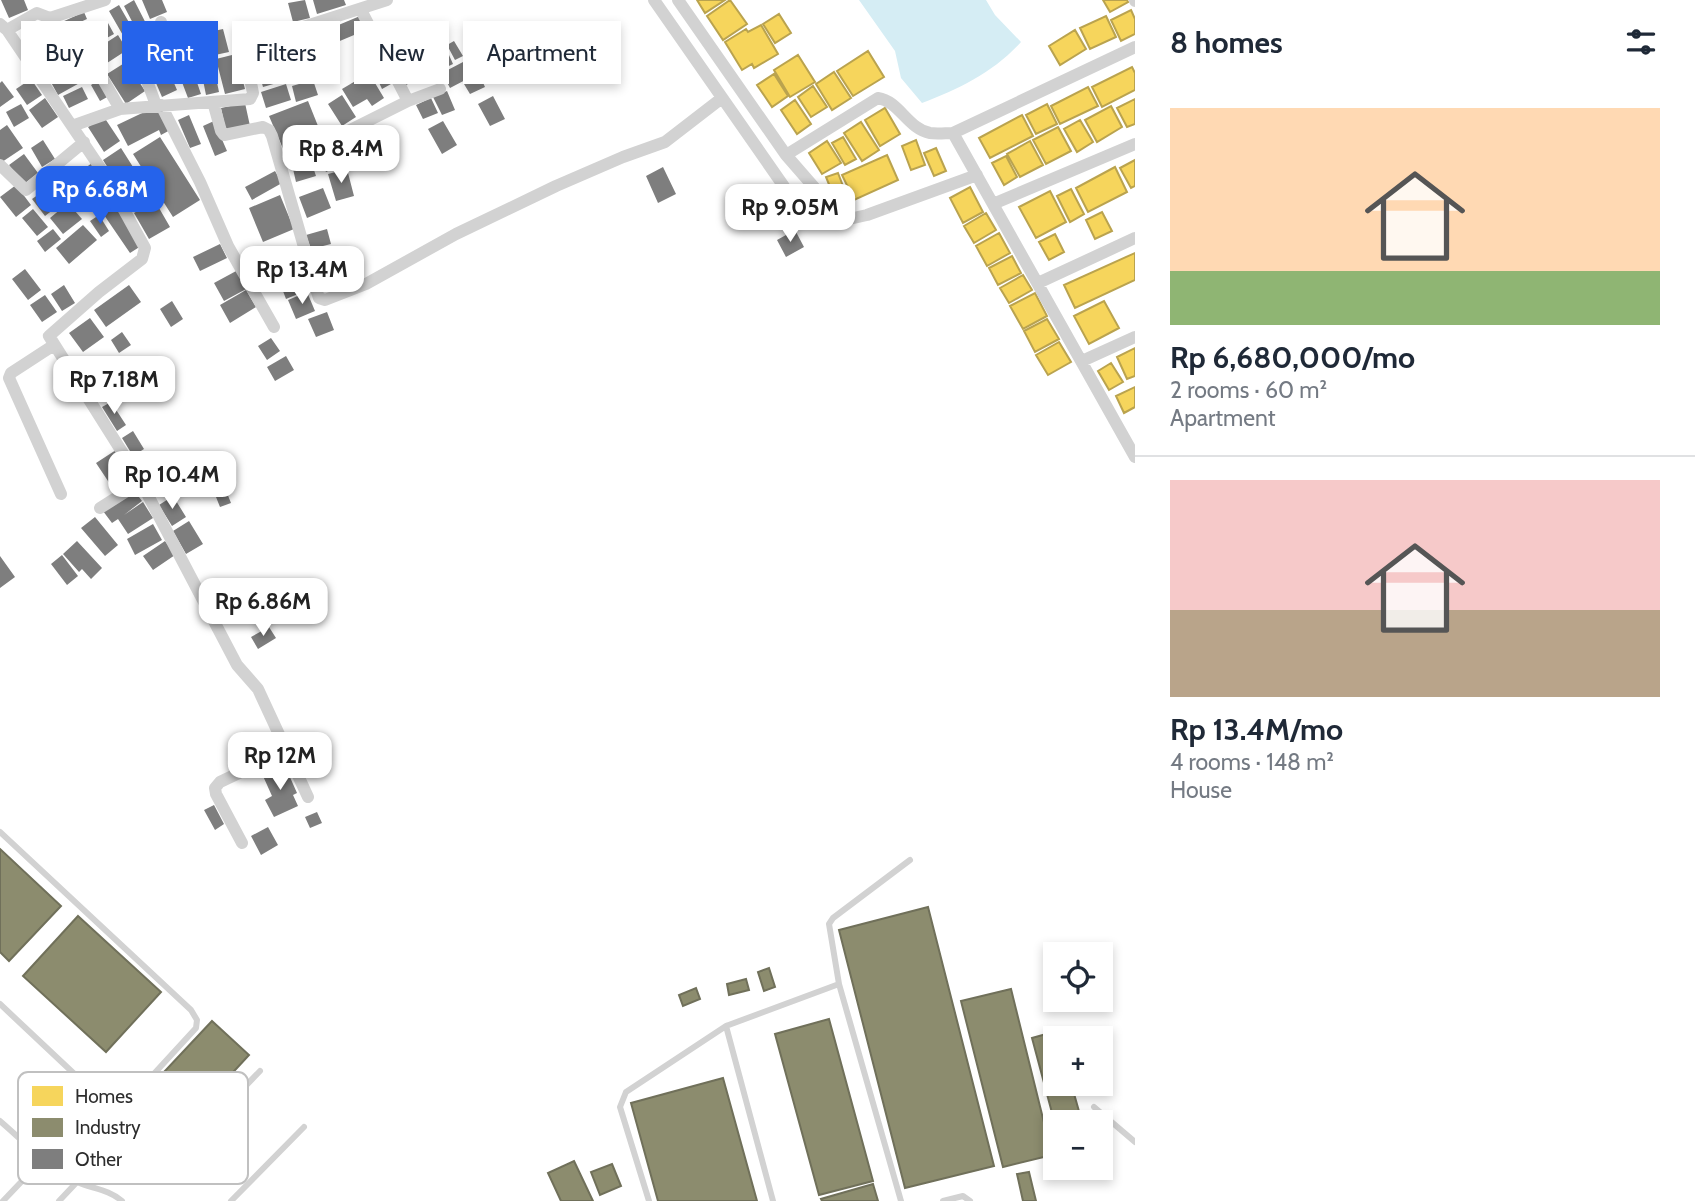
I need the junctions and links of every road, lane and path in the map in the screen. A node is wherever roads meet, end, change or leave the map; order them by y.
1 (105, 0) edge
2 (387, 0) edge
3 (654, 0) edge
4 (678, 0) edge
5 (361, 10) junction
6 (50, 18) junction
7 (3, 27) edge
8 (1135, 47) edge
9 (149, 84) edge
10 (440, 89) dead end
11 (722, 98) junction
12 (408, 101) junction
13 (213, 102) junction
14 (158, 105) junction
15 (120, 109) junction
16 (72, 126) junction
17 (953, 133) junction
18 (84, 142) junction
19 (1135, 144) edge
20 (320, 145) dead end
21 (786, 155) junction
22 (0, 164) edge
23 (977, 175) junction
24 (993, 204) junction
25 (808, 221) dead end
26 (1135, 239) edge
27 (1038, 283) junction
28 (274, 327) dead end
29 (1135, 337) edge
30 (54, 345) junction
31 (1082, 361) junction
32 (1135, 428) edge
33 (1122, 433) junction
34 (1135, 457) edge
35 (141, 482) junction
36 (61, 494) dead end
37 (100, 508) dead end
38 (287, 750) junction
39 (307, 797) dead end
40 (0, 832) edge
41 (242, 843) dead end
42 (910, 860) dead end
43 (839, 984) junction
44 (0, 1004) edge
45 (726, 1026) junction
46 (260, 1071) dead end
47 (71, 1072) edge
48 (156, 1072) edge
49 (248, 1083) edge
50 (1094, 1107) dead end
51 (0, 1121) edge
52 (304, 1126) dead end
53 (18, 1136) edge
54 (1135, 1142) edge
55 (19, 1184) edge
56 (75, 1184) edge
57 (84, 1184) edge
58 (248, 1184) edge
59 (248, 1184) edge
60 (3, 1201) edge
61 (59, 1201) edge
62 (122, 1201) edge
63 (231, 1201) edge
64 (649, 1201) edge
65 (773, 1201) edge
66 (901, 1201) edge
67 (943, 1201) edge
68 (970, 1201) edge

1 - 6 street
2 - 5 street
3 - 11 street
4 - 21 street
5 - 12 street
5 - 13 street
6 - 7 street
6 - 15 street
7 - 16 street
8 - 17 street
9 - 14 street
10 - 12 street
11 - 13 street
11 - 25 street
12 - 20 street
13 - 14 street
14 - 15 street
14 - 28 street
15 - 16 street
16 - 18 street
17 - 21 street
17 - 23 street
18 - 22 street
18 - 30 street
19 - 24 street
21 - 23 street
23 - 24 street
24 - 27 street
26 - 27 street
27 - 31 street
29 - 31 street
30 - 35 street
30 - 36 street
31 - 33 street
32 - 33 street
33 - 34 street
35 - 37 street
35 - 38 street
38 - 39 street
38 - 41 street
40 - 48 lane
42 - 43 lane
43 - 45 lane
43 - 66 lane
44 - 47 lane
45 - 64 lane
45 - 65 lane
46 - 49 lane
50 - 54 lane
51 - 53 lane
52 - 59 lane
55 - 60 lane
56 - 61 lane
57 - 62 lane
58 - 63 lane
67 - 68 lane

